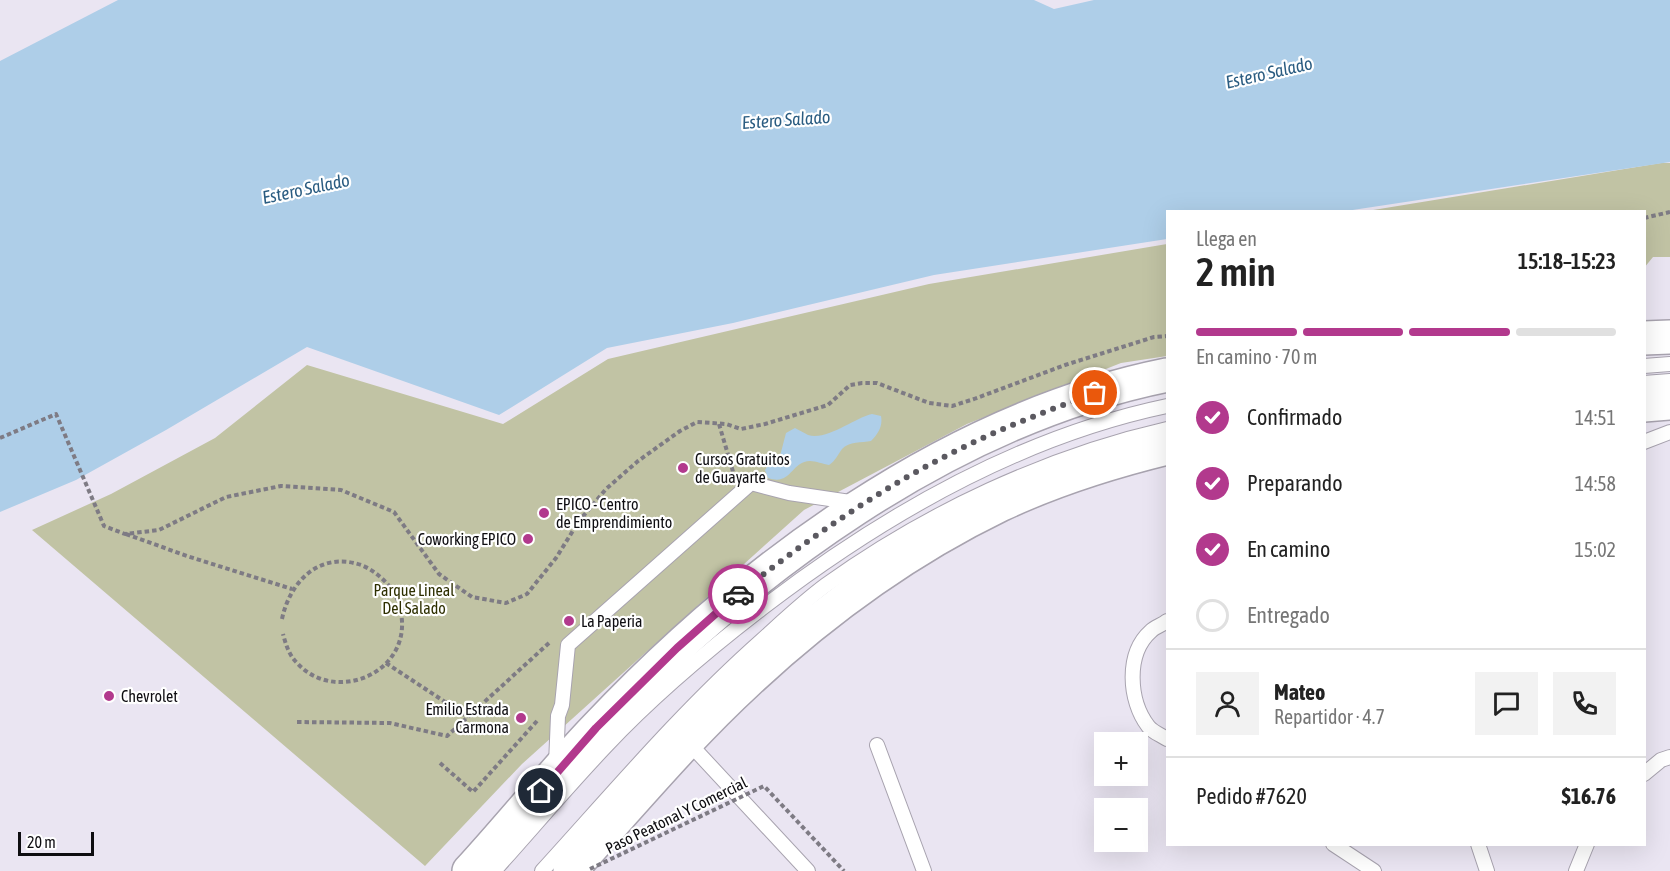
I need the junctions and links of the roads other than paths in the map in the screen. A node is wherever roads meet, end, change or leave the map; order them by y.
1 (1670, 337) edge
2 (1646, 338) edge
3 (1670, 364) edge
4 (1646, 366) edge
5 (1166, 375) edge
6 (1670, 381) edge
7 (1646, 383) edge
8 (1670, 403) edge
9 (1646, 405) edge
10 (1166, 406) edge
11 (1166, 429) edge
12 (1670, 432) edge
13 (1646, 441) edge
14 (1166, 448) edge
15 (865, 504) junction
16 (1166, 622) edge
17 (1166, 738) edge
18 (688, 742) junction
19 (877, 745) dead end
20 (1670, 757) edge
21 (1646, 772) edge
22 (555, 775) junction
23 (1336, 846) edge
24 (1479, 846) edge
25 (1586, 846) edge
26 (580, 870) edge
27 (469, 871) edge
28 (494, 871) edge
29 (542, 871) edge
30 (808, 871) edge
31 (924, 871) edge
32 (1374, 871) edge
33 (1487, 871) edge
34 (1576, 871) edge

1 - 2 main road
3 - 4 lane
5 - 15 main road
6 - 7 lane
8 - 9 main road
10 - 28 lane
11 - 29 lane
12 - 13 lane
14 - 18 main road
15 - 22 main road
15 - 22 lane
16 - 17 lane
18 - 26 main road
18 - 30 lane
19 - 31 lane
20 - 21 lane
22 - 27 main road
23 - 32 lane
24 - 33 lane
25 - 34 lane

